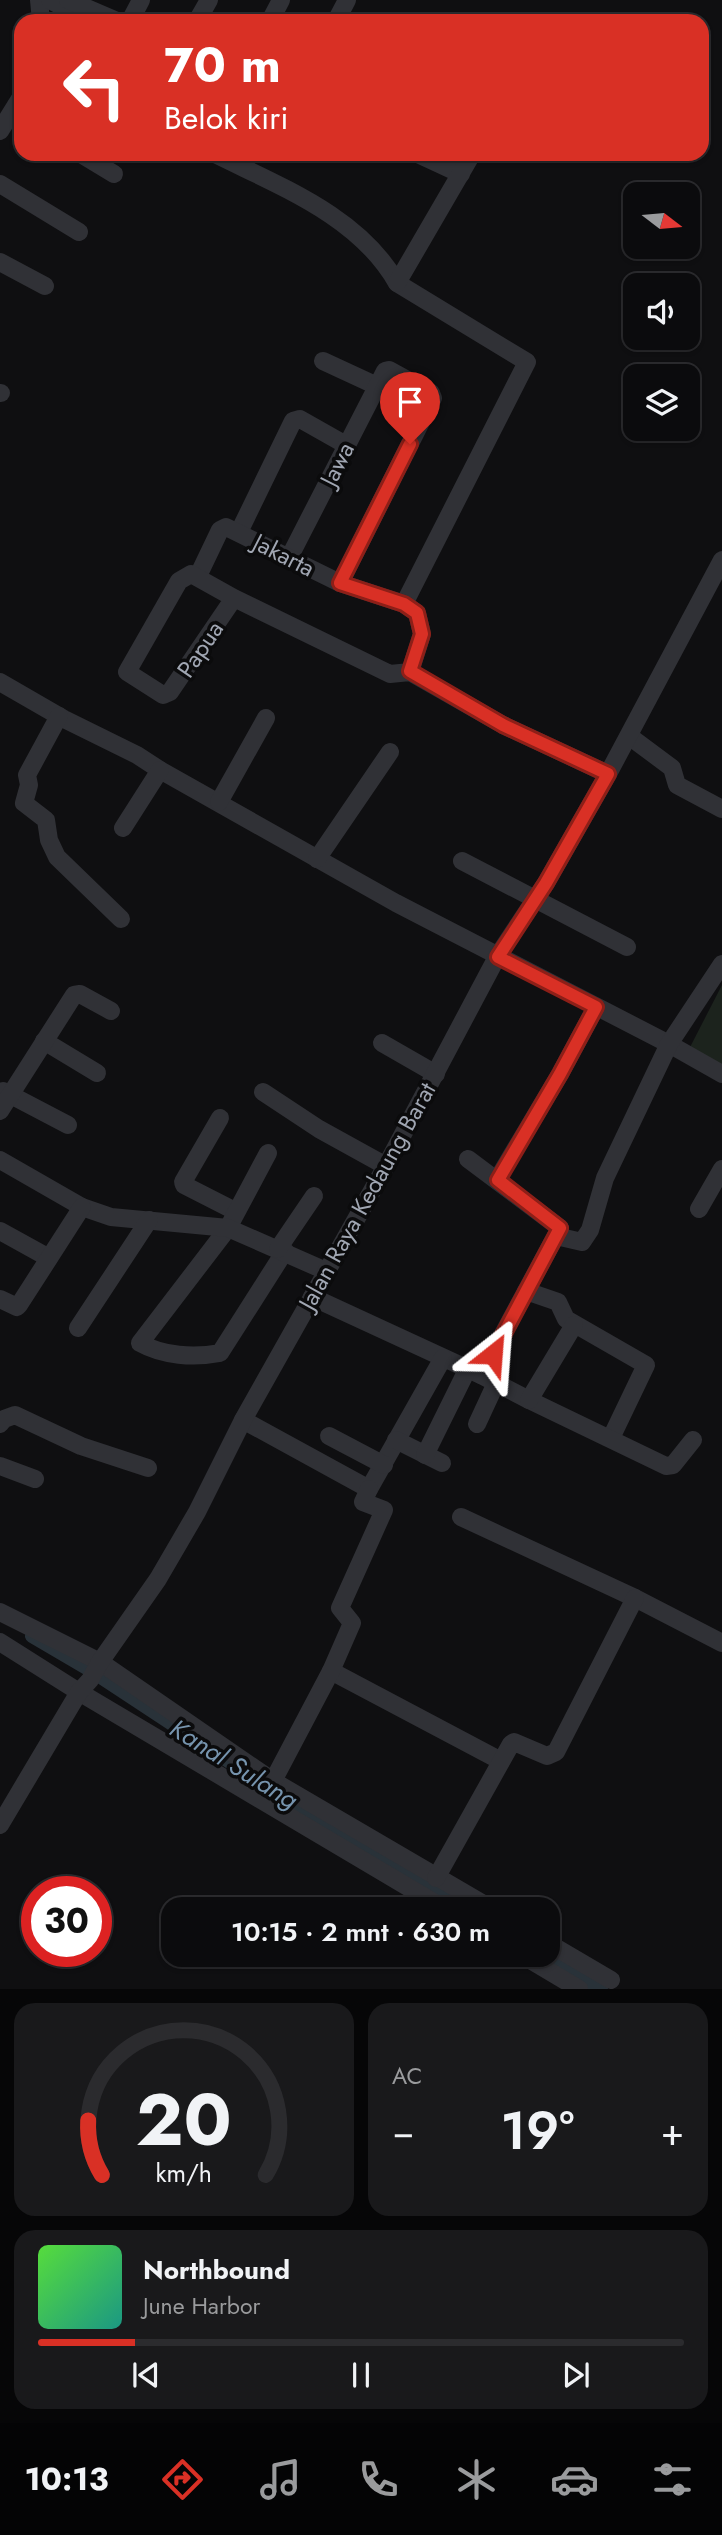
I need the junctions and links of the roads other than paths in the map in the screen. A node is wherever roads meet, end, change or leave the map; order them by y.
1 (50, 0) edge
2 (71, 0) edge
3 (75, 14) edge
4 (102, 14) edge
5 (14, 118) edge
6 (0, 131) edge
7 (93, 161) edge
8 (229, 161) edge
9 (433, 161) edge
10 (468, 161) edge
11 (114, 174) dead end
12 (461, 174) junction
13 (0, 184) edge
14 (79, 232) dead end
15 (0, 262) edge
16 (397, 284) junction
17 (45, 286) dead end
18 (323, 361) dead end
19 (382, 378) junction
20 (346, 445) junction
21 (239, 532) junction
22 (289, 558) junction
23 (722, 560) edge
24 (198, 576) junction
25 (340, 583) junction
26 (234, 598) junction
27 (404, 604) junction
28 (410, 671) junction
29 (0, 681) edge
30 (59, 716) junction
31 (266, 718) dead end
32 (629, 736) junction
33 (390, 752) dead end
34 (160, 770) junction
35 (608, 774) junction
36 (219, 802) junction
37 (722, 809) edge
38 (123, 828) dead end
39 (317, 859) junction
40 (462, 861) dead end
41 (536, 899) junction
42 (121, 919) dead end
43 (627, 947) dead end
44 (498, 957) junction
45 (722, 964) edge
46 (596, 1007) junction
47 (111, 1011) dead end
48 (44, 1041) junction
49 (382, 1043) dead end
50 (669, 1044) junction
51 (97, 1073) dead end
52 (436, 1073) junction
53 (722, 1074) edge
54 (263, 1092) dead end
55 (5, 1093) edge
56 (0, 1111) edge
57 (220, 1118) dead end
58 (68, 1125) dead end
59 (268, 1153) dead end
60 (468, 1158) dead end
61 (0, 1160) edge
62 (386, 1166) junction
63 (722, 1169) edge
64 (498, 1180) junction
65 (314, 1196) dead end
66 (82, 1207) junction
67 (699, 1209) dead end
68 (235, 1211) junction
69 (149, 1220) junction
70 (228, 1228) junction
71 (0, 1231) edge
72 (556, 1236) junction
73 (281, 1250) junction
74 (49, 1258) junction
75 (326, 1271) junction
76 (526, 1291) junction
77 (312, 1297) junction
78 (0, 1299) edge
79 (574, 1325) junction
80 (78, 1328) dead end
81 (443, 1358) junction
82 (482, 1375) junction
83 (529, 1400) junction
84 (243, 1420) junction
85 (0, 1424) edge
86 (477, 1424) dead end
87 (329, 1436) dead end
88 (611, 1438) junction
89 (396, 1440) junction
90 (693, 1440) dead end
91 (384, 1465) junction
92 (0, 1466) edge
93 (148, 1468) dead end
94 (35, 1479) dead end
95 (369, 1489) junction
96 (461, 1517) dead end
97 (635, 1598) junction
98 (0, 1612) edge
99 (0, 1642) edge
100 (722, 1643) edge
101 (96, 1669) junction
102 (331, 1671) junction
103 (79, 1692) junction
104 (501, 1761) junction
105 (273, 1781) junction
106 (0, 1825) edge
107 (436, 1878) junction
108 (425, 1897) edge
109 (470, 1897) edge
110 (560, 1949) edge
111 (542, 1967) edge
112 (611, 1980) dead end
113 (579, 1989) edge

1 - 3 street
2 - 4 street
5 - 6 street
7 - 11 street
8 - 16 street
9 - 12 street
10 - 12 street
12 - 16 street
13 - 14 street
15 - 17 street
16 - 27 street
18 - 19 street
19 - 20 street, Jawa
19 - 25 street
20 - 21 street
20 - 22 street, Jawa
21 - 22 street, Jakarta
21 - 24 street, Jakarta
22 - 25 street, Jakarta
23 - 32 street, Jalan Raya Kedaung Barat
24 - 26 street
24 - 26 street, Papua
25 - 27 street, Jakarta
26 - 28 street
27 - 28 street
28 - 35 street
29 - 30 street
30 - 34 street
30 - 42 street
31 - 36 street
32 - 35 street, Jalan Raya Kedaung Barat
32 - 37 street
33 - 39 street
34 - 36 street
34 - 38 street
35 - 41 street, Jalan Raya Kedaung Barat
36 - 39 street
39 - 44 street
40 - 41 street
41 - 43 street
41 - 44 street, Jalan Raya Kedaung Barat
44 - 46 street
44 - 52 street, Jalan Raya Kedaung Barat
45 - 50 street
46 - 50 street
46 - 64 street
47 - 48 street
48 - 51 street
48 - 55 street
49 - 52 street
50 - 53 street
50 - 72 street
52 - 62 street, Jalan Raya Kedaung Barat
54 - 62 street
55 - 56 street
55 - 58 street
57 - 68 street
59 - 68 street
60 - 64 street
61 - 66 street
62 - 75 street, Jalan Raya Kedaung Barat
63 - 67 street
64 - 72 street
65 - 73 street
66 - 69 street
66 - 74 street
68 - 70 street
69 - 70 street
69 - 80 street
70 - 73 street
70 - 73 street
71 - 74 street
72 - 76 street
73 - 75 street
74 - 78 street
75 - 77 street, Jalan Raya Kedaung Barat
76 - 79 street
76 - 82 street
77 - 81 street
77 - 84 street, Jalan Raya Kedaung Barat
79 - 83 street
79 - 88 street
81 - 82 street
81 - 89 street
82 - 83 street
82 - 86 street
82 - 89 street
83 - 88 street
84 - 95 street
84 - 101 street, Jalan Raya Kedaung Barat
85 - 93 street
87 - 91 street
88 - 90 street
89 - 91 street
91 - 95 street
92 - 94 street
95 - 102 street
96 - 97 street
97 - 100 street
97 - 104 street
98 - 101 street
99 - 103 street
101 - 103 street, Jalan Raya Kedaung Barat
101 - 105 street
102 - 104 street
102 - 105 street
103 - 106 street, Jalan Raya Kedaung Barat
103 - 108 street
104 - 107 street
105 - 107 street
107 - 109 street
110 - 112 street
111 - 113 street

